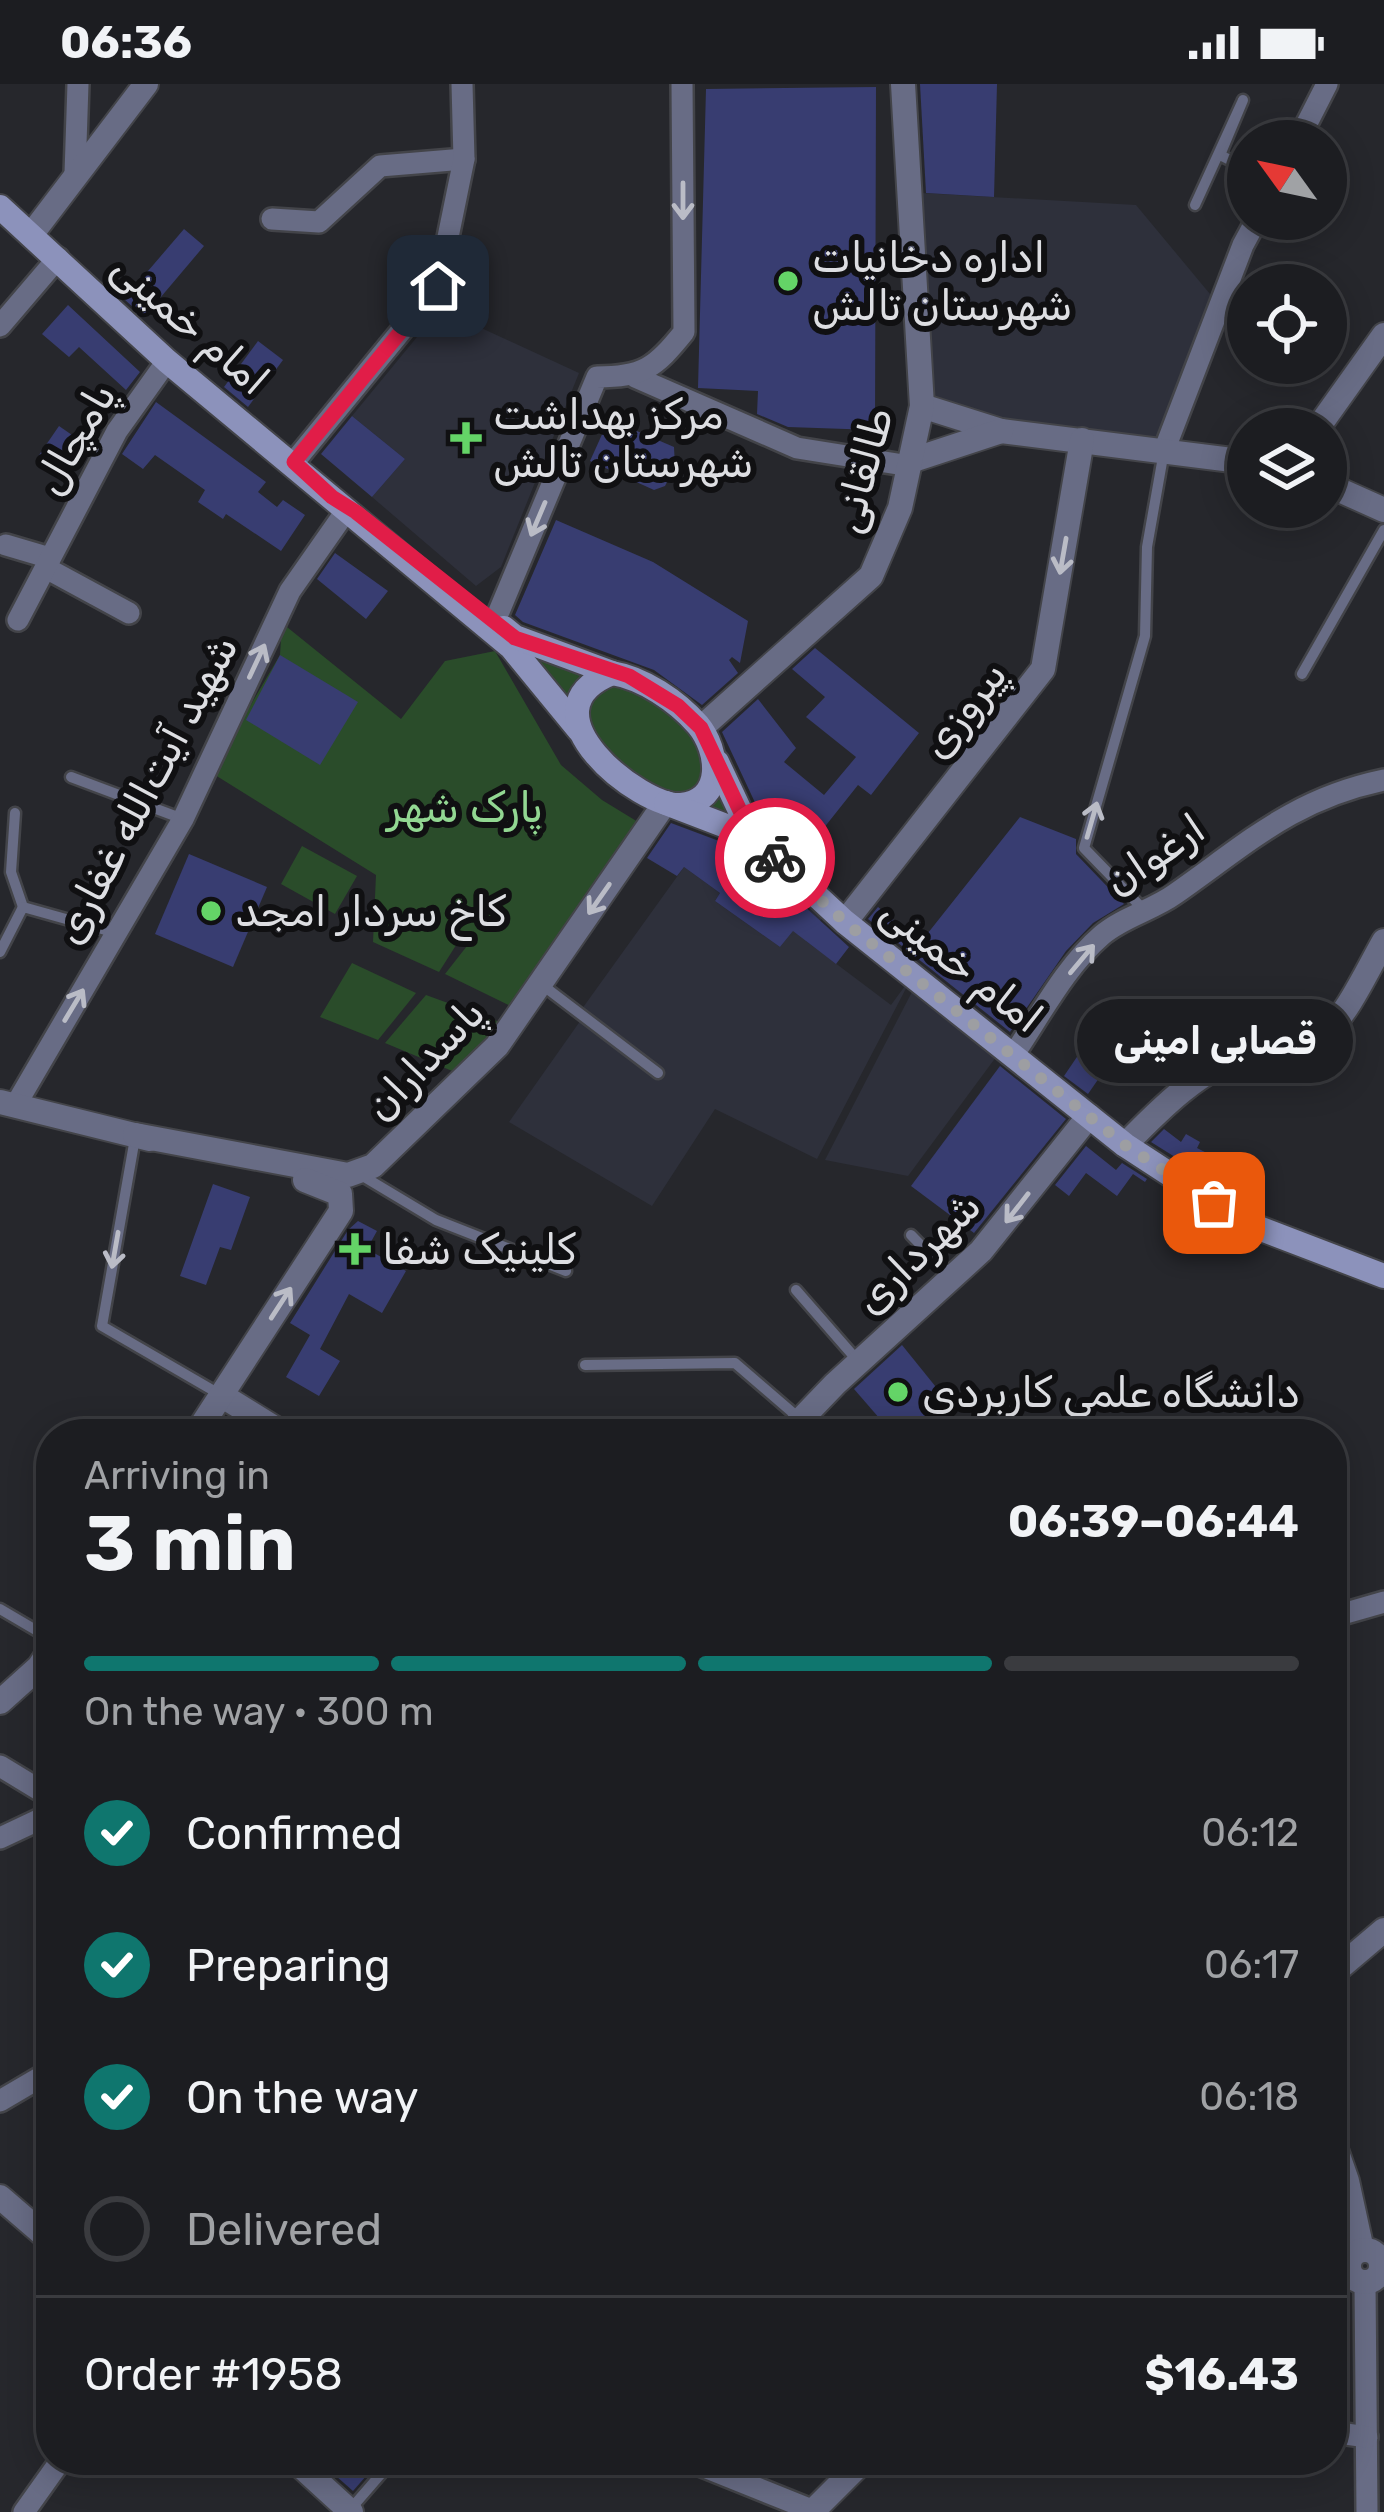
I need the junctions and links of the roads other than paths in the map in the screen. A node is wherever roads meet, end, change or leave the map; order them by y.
1 (79, 84) edge
2 (146, 84) edge
3 (156, 84) edge
4 (461, 84) edge
5 (682, 84) edge
6 (903, 84) edge
7 (1328, 84) edge
8 (1234, 120) edge
9 (1234, 120) edge
10 (1309, 120) edge
11 (1227, 136) edge
12 (464, 159) junction
13 (75, 174) junction
14 (1196, 205) dead end
15 (0, 207) edge
16 (272, 219) dead end
17 (35, 230) junction
18 (1246, 240) edge
19 (58, 258) junction
20 (917, 279) junction
21 (0, 326) edge
22 (1384, 335) edge
23 (167, 361) junction
24 (635, 377) junction
25 (922, 406) junction
26 (1332, 408) edge
27 (1001, 431) junction
28 (1082, 440) junction
29 (1165, 451) junction
30 (1227, 459) edge
31 (294, 462) junction
32 (911, 463) junction
33 (1347, 494) edge
34 (339, 504) junction
35 (1384, 511) edge
36 (1384, 530) edge
37 (6, 545) dead end
38 (48, 563) junction
39 (129, 613) dead end
40 (18, 620) dead end
41 (495, 621) junction
42 (612, 673) junction
43 (1301, 674) dead end
44 (701, 728) junction
45 (579, 730) junction
46 (71, 777) dead end
47 (1384, 780) edge
48 (665, 803) junction
49 (15, 813) dead end
50 (183, 819) junction
51 (752, 836) junction
52 (22, 908) junction
53 (1144, 911) junction
54 (845, 922) junction
55 (116, 933) junction
56 (1384, 941) edge
57 (0, 952) edge
58 (541, 984) junction
59 (1014, 1054) junction
60 (658, 1073) dead end
61 (7, 1104) edge
62 (1089, 1116) junction
63 (135, 1135) junction
64 (1125, 1145) junction
65 (358, 1173) junction
66 (911, 1235) dead end
67 (566, 1271) dead end
68 (1384, 1276) edge
69 (952, 1277) junction
70 (796, 1290) dead end
71 (859, 1362) junction
72 (585, 1365) dead end
73 (221, 1395) junction
74 (206, 1419) edge
75 (260, 1419) edge
76 (787, 1419) edge
77 (800, 1419) edge
78 (1384, 1602) edge
79 (0, 1609) edge
80 (1347, 1613) edge
81 (36, 1630) edge
82 (36, 1669) edge
83 (0, 1702) edge
84 (0, 1766) edge
85 (36, 1788) edge
86 (36, 1821) edge
87 (0, 1838) edge
88 (1384, 1930) edge
89 (1347, 1961) edge
90 (36, 2081) edge
91 (0, 2102) edge
92 (1347, 2181) edge
93 (0, 2197) edge
94 (36, 2227) edge
95 (1362, 2268) edge
96 (1347, 2434) edge
97 (1367, 2437) junction
98 (50, 2475) edge
99 (310, 2475) edge
100 (380, 2475) edge
101 (723, 2475) edge
102 (849, 2475) edge
103 (813, 2511) edge
104 (24, 2512) edge
105 (349, 2512) edge
106 (1367, 2512) edge

1 - 13 street
2 - 13 street
3 - 17 street
4 - 12 street
5 -> 24 street
6 - 20 street, طالقانی
7 - 10 street
8 - 9 lane
11 - 14 lane
12 - 16 street
12 - 31 street
13 - 17 street
15 - 17 main road, امام خمینی
17 - 19 main road, امام خمینی
18 - 29 street
19 - 21 street
19 - 23 main road, امام خمینی
20 - 25 street, طالقانی
20 - 32 street
22 - 26 street
23 - 31 main road, امام خمینی
23 - 38 street, پامچال
24 - 32 street
24 -> 41 street
25 - 27 street
25 - 32 street, طالقانی
27 - 28 street
27 - 32 street
28 - 29 street
28 -> 54 street, پیروزی
29 - 30 street
53 -> 29 lane
31 - 34 main road, امام خمینی
32 - 44 street, طالقانی
33 - 35 street
34 - 41 main road, امام خمینی
34 - 45 main road, امام خمینی
50 -> 34 street, شهید آیت‌الله غفاری
36 - 43 lane
37 - 38 street
38 - 39 street
38 - 40 street, پامچال
41 - 42 main road, امام خمینی
42 - 44 main road
42 - 45 main road
44 - 48 main road
44 - 51 main road, امام خمینی
45 - 48 main road
46 - 50 lane
47 - 53 street, ارغوان
48 - 51 main road, امام خمینی
48 -> 58 street, پاسداران
49 - 52 lane
50 - 55 street, شهید آیت‌الله غفاری
51 - 54 main road, امام خمینی
52 - 55 lane
52 - 57 lane
59 -> 53 street, ارغوان
54 - 59 main road, امام خمینی
61 -> 55 street, شهید آیت‌الله غفاری
56 - 64 street
58 - 60 lane
58 - 65 street, پاسداران
59 - 62 main road, امام خمینی
61 - 63 street, پاسداران
62 - 64 main road, امام خمینی
62 -> 69 street, شهرداری
63 - 65 street, پاسداران
63 -> 73 lane
73 -> 63 street, پاسداران
64 - 68 main road, امام خمینی
65 - 67 lane
66 - 69 lane
69 - 71 street, شهرداری
70 - 71 lane
71 - 77 street, شهرداری
72 - 76 lane
73 - 74 street
73 - 75 street
78 - 80 street
79 - 81 lane
82 - 83 street
84 - 85 street
86 - 87 street
88 - 89 street
90 - 91 street
92 - 95 street
93 - 94 street
95 - 97 street
96 - 97 street
97 - 106 street
98 - 104 street
99 - 105 street
100 - 105 lane
101 - 103 street
102 - 103 street

